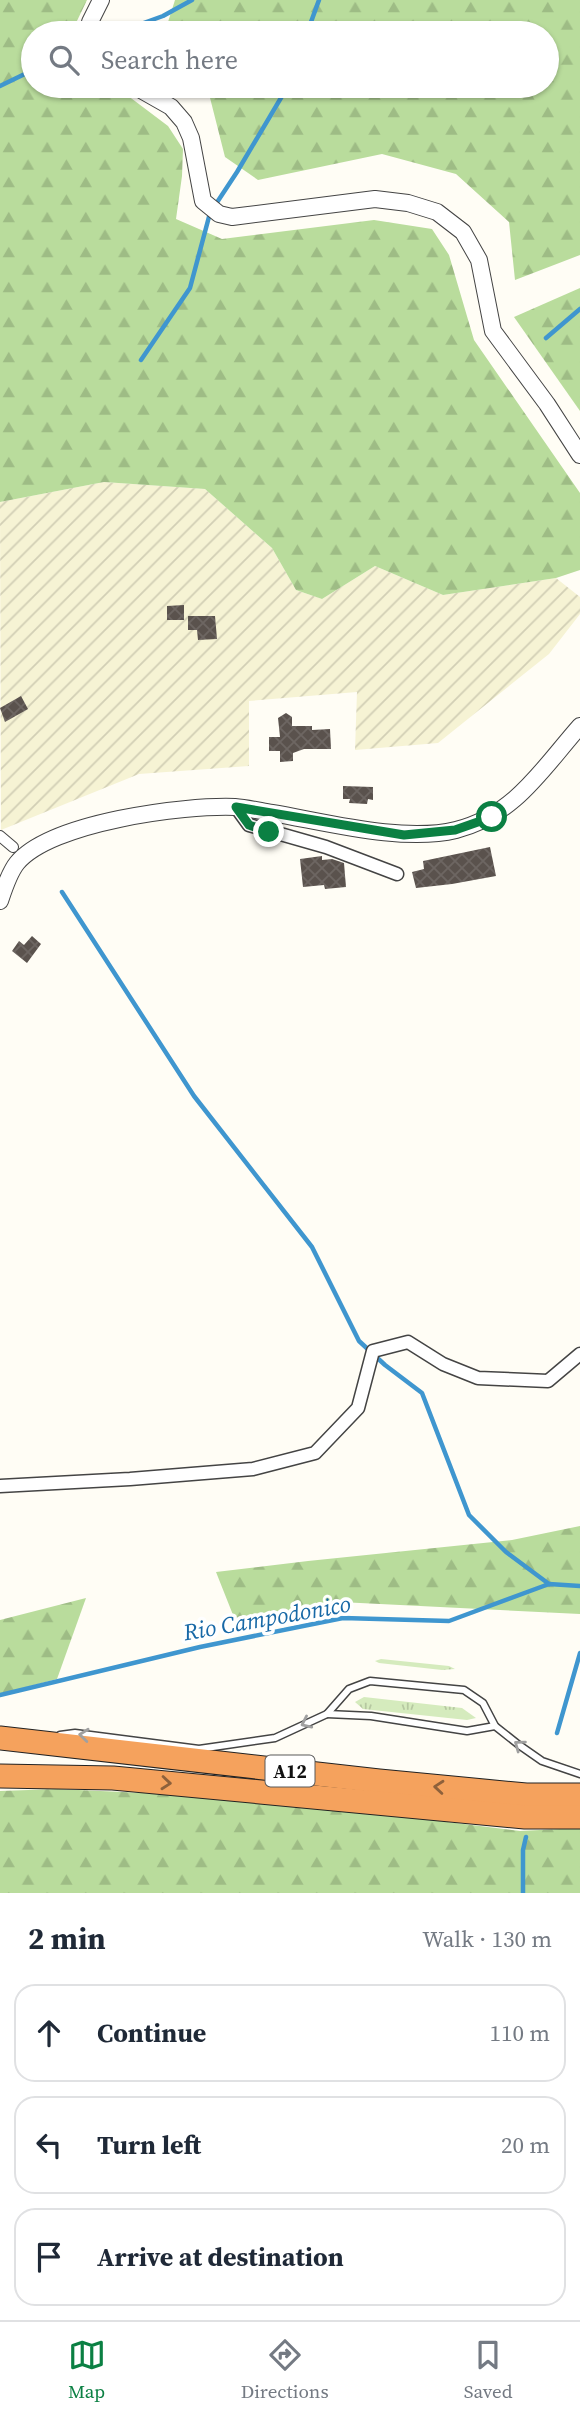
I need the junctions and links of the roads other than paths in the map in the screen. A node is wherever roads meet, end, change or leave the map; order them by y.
1 (101, 0) edge
2 (90, 21) edge
3 (155, 98) edge
4 (580, 455) edge
5 (580, 726) edge
6 (236, 807) junction
7 (0, 836) edge
8 (13, 847) dead end
9 (397, 874) dead end
10 (0, 901) edge
11 (580, 1354) edge
12 (0, 1486) edge
13 (327, 1713) junction
14 (495, 1726) junction
15 (10, 1738) edge
16 (580, 1773) edge
17 (0, 1776) edge
18 (580, 1795) edge
19 (580, 1817) edge

1 - 2 street
3 - 4 street
5 - 6 street
6 - 9 street
6 - 10 street
7 - 8 street
11 - 12 street
13 - 14 lane
13 - 14 lane
13 -> 15 lane
16 -> 14 lane
18 -> 15 highway, A12
17 -> 19 highway, A12

